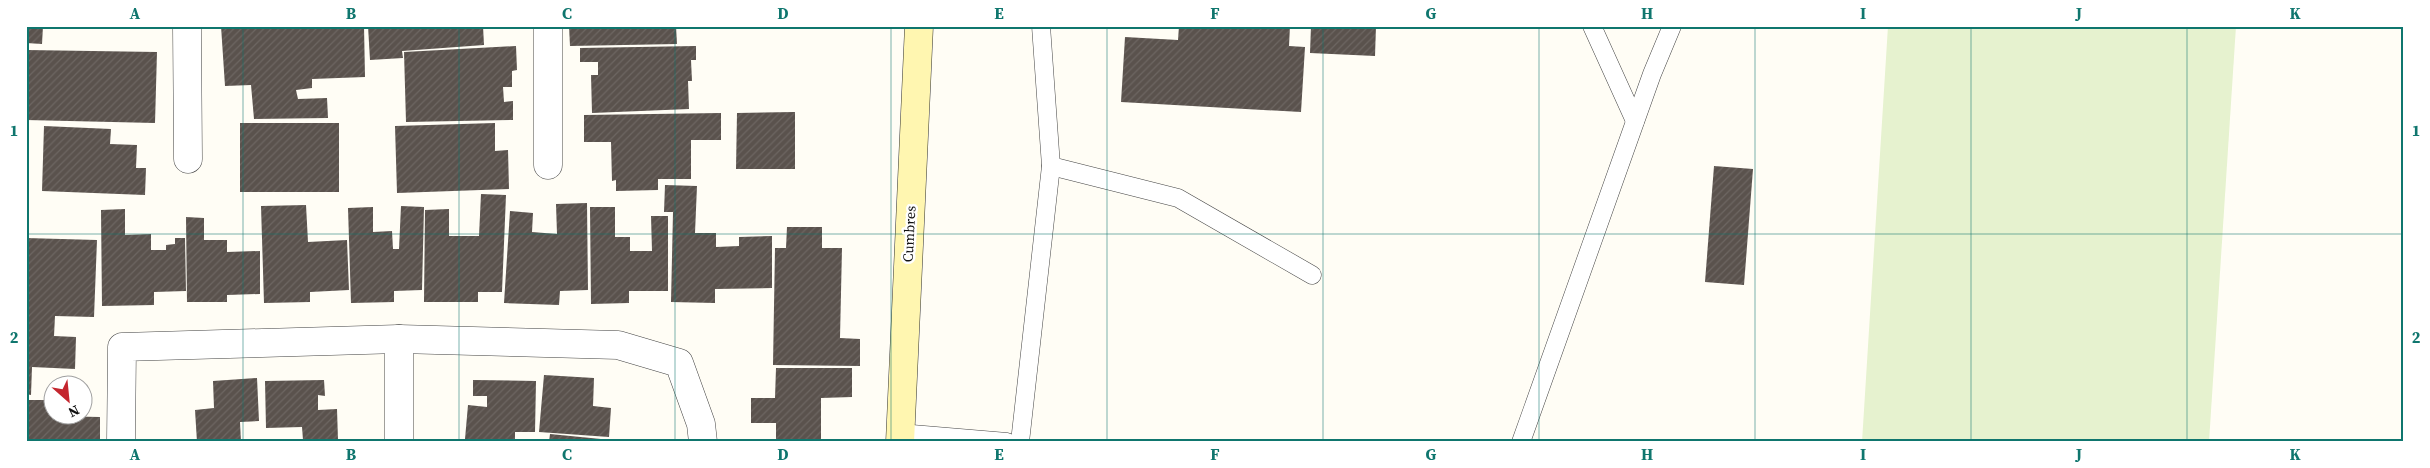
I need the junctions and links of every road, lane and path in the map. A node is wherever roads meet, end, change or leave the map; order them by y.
1 (187, 26) edge
2 (548, 26) edge
3 (919, 26) edge
4 (1041, 26) edge
5 (1592, 26) edge
6 (1672, 26) edge
7 (1635, 121) junction
8 (188, 159) dead end
9 (548, 165) dead end
10 (1051, 166) junction
11 (1312, 275) dead end
12 (399, 340) junction
13 (900, 437) edge
14 (121, 442) edge
15 (399, 442) edge
16 (703, 442) edge
17 (1006, 442) edge
18 (1020, 442) edge
19 (1521, 442) edge

1 - 8 street
2 - 9 street
3 - 13 street, Cumbres
4 - 10 lane
5 - 7 lane
6 - 7 lane
7 - 19 lane
10 - 11 lane
10 - 18 lane
12 - 14 street
12 - 15 street
12 - 16 street
13 - 17 lane

